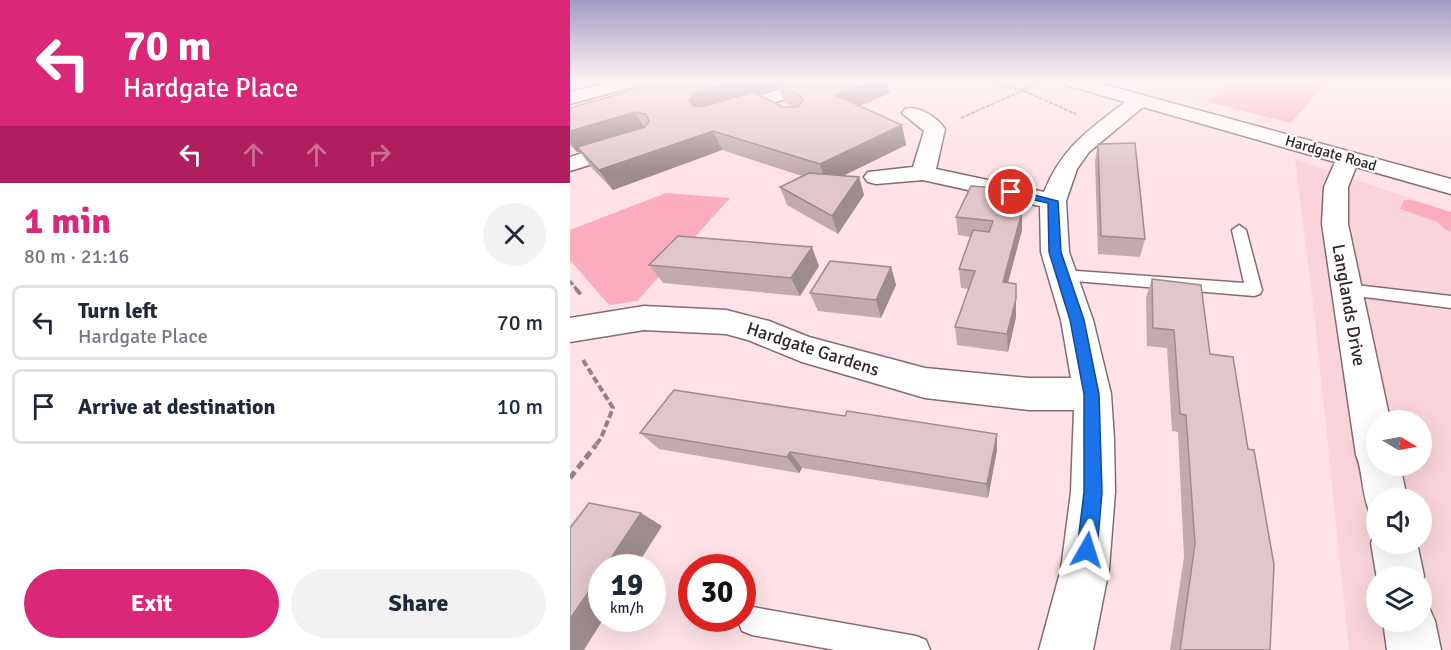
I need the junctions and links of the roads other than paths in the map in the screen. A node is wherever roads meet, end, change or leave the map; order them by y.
1 (729, 111) edge
2 (782, 111) edge
3 (1125, 111) edge
4 (1180, 111) edge
5 (912, 113) dead end
6 (788, 115) edge
7 (710, 118) edge
8 (647, 139) edge
9 (1348, 158) junction
10 (582, 168) edge
11 (923, 173) junction
12 (876, 177) dead end
13 (1451, 187) edge
14 (1053, 201) junction
15 (1239, 230) dead end
16 (1063, 275) junction
17 (1347, 290) junction
18 (1451, 302) edge
19 (576, 344) edge
20 (1092, 394) junction
21 (1369, 410) edge
22 (756, 622) edge
23 (1411, 632) edge
24 (916, 650) edge
25 (1066, 650) edge
26 (1414, 650) edge

1 - 7 street
2 - 6 street
3 - 14 street
4 - 9 street, Hardgate Road
5 - 11 street
8 - 10 street
9 - 13 street, Hardgate Road
9 - 17 street, Langlands Drive
11 - 12 street
11 - 14 street
14 - 16 street
15 - 16 lane
16 - 20 street
17 - 18 lane
17 - 21 street, Langlands Drive
19 - 20 street, Hardgate Gardens
20 - 25 street
22 - 24 lane
23 - 26 street

